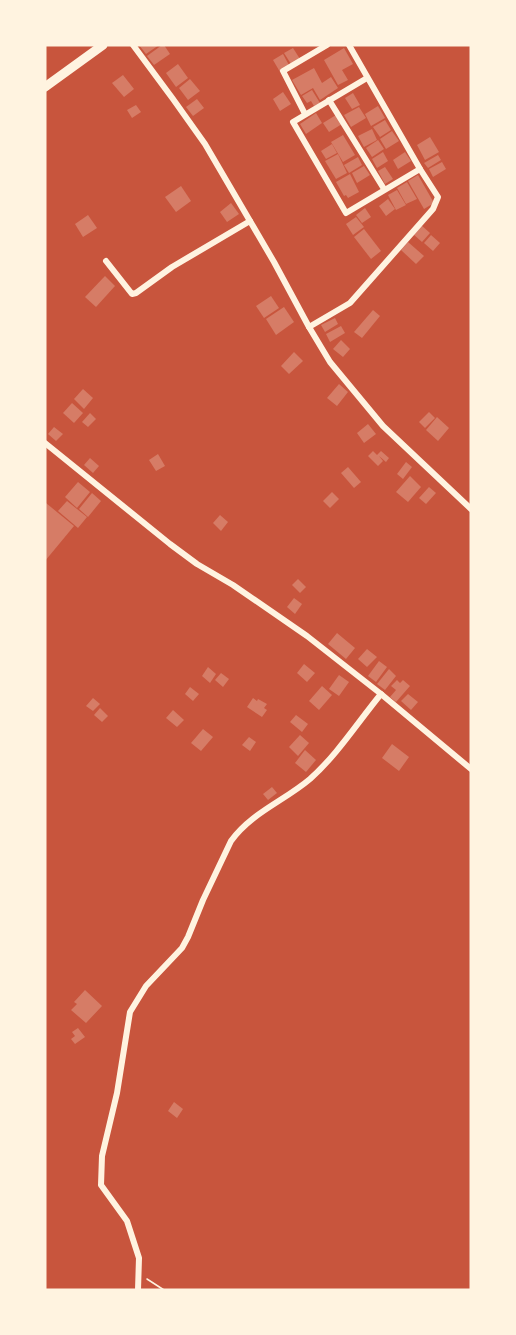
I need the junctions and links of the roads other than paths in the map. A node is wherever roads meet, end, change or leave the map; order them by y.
1 (103, 45) edge
2 (133, 45) edge
3 (327, 45) edge
4 (349, 45) edge
5 (367, 78) junction
6 (45, 87) edge
7 (329, 100) junction
8 (305, 114) junction
9 (420, 169) junction
10 (384, 189) junction
11 (249, 221) junction
12 (106, 261) dead end
13 (309, 327) junction
14 (45, 443) edge
15 (471, 509) edge
16 (381, 694) junction
17 (471, 769) edge
18 (138, 1290) edge

1 - 6 main road
2 - 11 street
3 - 8 street
4 - 5 street
5 - 7 street
5 - 9 street
7 - 8 street
7 - 10 street
8 - 10 street
9 - 10 street
9 - 13 street
11 - 12 street
11 - 13 street
13 - 15 street
14 - 16 street
16 - 17 street
16 - 18 street

